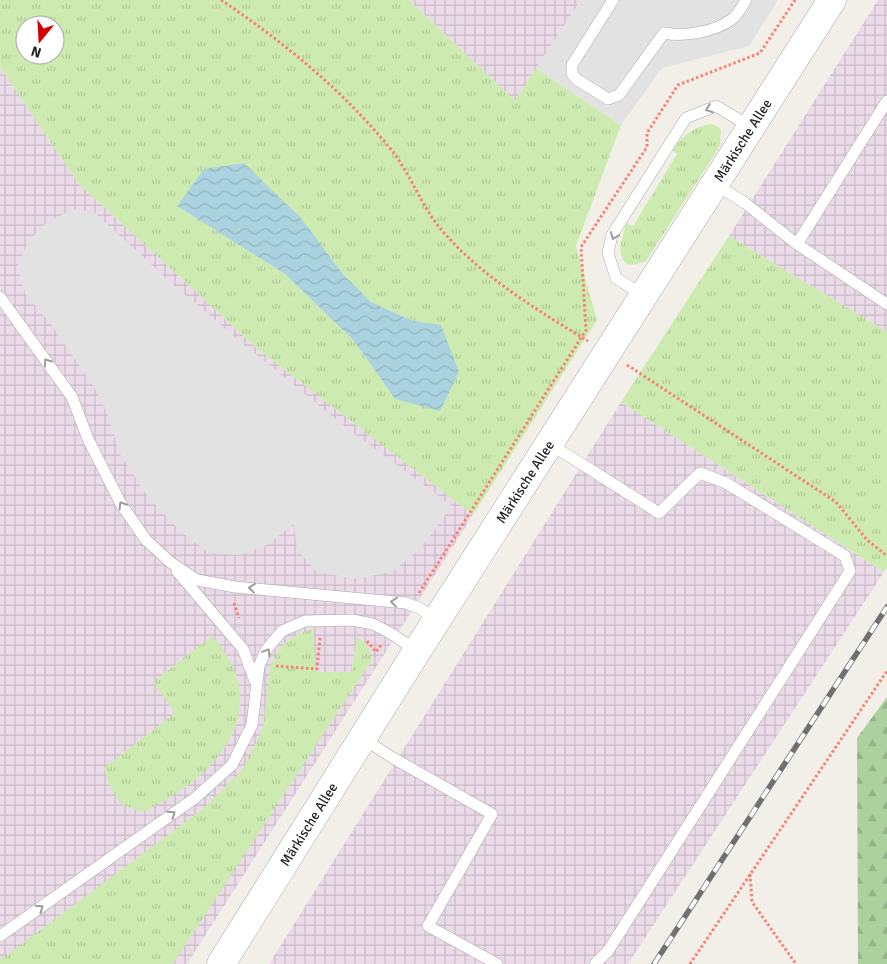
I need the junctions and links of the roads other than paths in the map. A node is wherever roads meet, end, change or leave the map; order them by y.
1 (613, 0) edge
2 (746, 0) edge
3 (832, 0) edge
4 (887, 101) edge
5 (751, 127) junction
6 (716, 184) junction
7 (797, 244) junction
8 (644, 296) junction
9 (0, 297) edge
10 (887, 304) edge
11 (550, 444) junction
12 (170, 562) junction
13 (438, 620) junction
14 (417, 651) junction
15 (256, 683) junction
16 (362, 738) junction
17 (0, 936) edge
18 (221, 964) edge
19 (497, 964) edge
20 (594, 964) edge

1 - 2 lane
3 - 5 street, Märkische Allee
4 - 7 lane
5 - 6 street, Märkische Allee
5 -> 8 lane
6 - 7 lane
6 - 8 street, Märkische Allee
7 - 10 lane
8 - 11 street, Märkische Allee
12 -> 9 lane
11 - 13 street, Märkische Allee
11 - 20 lane
13 -> 12 lane
12 - 15 lane
13 - 14 street, Märkische Allee
15 -> 14 lane
14 - 16 street, Märkische Allee
17 -> 15 lane
16 - 18 street, Märkische Allee
16 - 19 lane

